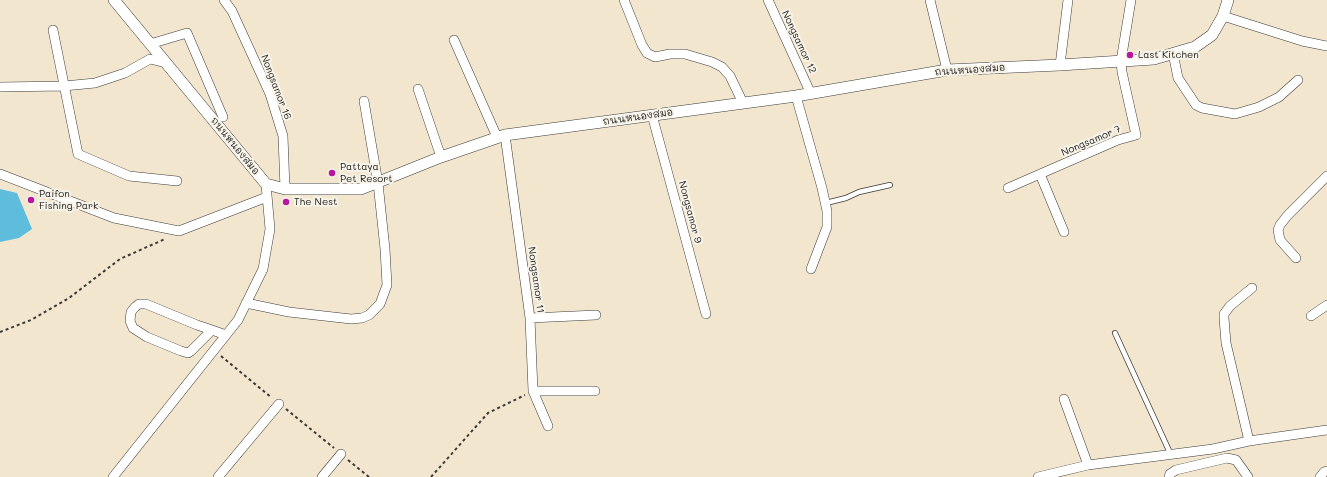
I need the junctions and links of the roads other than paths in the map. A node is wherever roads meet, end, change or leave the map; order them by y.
1 (114, 0) edge
2 (224, 0) edge
3 (624, 0) edge
4 (768, 0) edge
5 (930, 0) edge
6 (1068, 0) edge
7 (1131, 0) edge
8 (1228, 0) edge
9 (1223, 16) junction
10 (53, 30) dead end
11 (454, 40) dead end
12 (150, 44) junction
13 (1327, 46) edge
14 (1173, 53) junction
15 (1121, 61) junction
16 (166, 63) junction
17 (1060, 65) junction
18 (947, 70) junction
19 (1298, 80) dead end
20 (64, 86) junction
21 (0, 87) edge
22 (418, 89) dead end
23 (811, 94) junction
24 (796, 96) junction
25 (364, 101) dead end
26 (743, 103) junction
27 (652, 115) junction
28 (223, 116) dead end
29 (501, 136) junction
30 (441, 157) junction
31 (0, 174) edge
32 (1040, 174) junction
33 (1327, 176) edge
34 (177, 181) dead end
35 (378, 183) junction
36 (266, 184) junction
37 (890, 185) dead end
38 (1008, 188) dead end
39 (285, 189) junction
40 (267, 197) junction
41 (826, 203) junction
42 (1064, 232) dead end
43 (1296, 258) dead end
44 (811, 269) dead end
45 (1252, 288) dead end
46 (246, 303) junction
47 (1327, 305) edge
48 (706, 314) dead end
49 (596, 315) dead end
50 (1311, 316) dead end
51 (530, 318) junction
52 (212, 330) junction
53 (1115, 333) dead end
54 (226, 335) junction
55 (533, 391) junction
56 (595, 391) dead end
57 (1064, 399) dead end
58 (279, 404) road end
59 (548, 426) dead end
60 (1327, 430) edge
61 (1249, 441) junction
62 (341, 454) road end
63 (1171, 455) junction
64 (1088, 465) junction
65 (1327, 471) edge
66 (113, 477) edge
67 (218, 477) edge
68 (322, 477) edge
69 (1038, 477) edge
70 (1170, 477) edge
71 (1248, 477) edge
72 (1320, 477) edge

1 - 12 street, ถนนหนองสมอ
2 - 39 street, Nongsamor 16
3 - 26 street
4 - 23 street, Nongsamor 12
5 - 18 street
6 - 17 street
7 - 15 street
8 - 9 street, ถนนหนองสมอ
9 - 13 street
9 - 14 street, ถนนหนองสมอ
10 - 20 street
11 - 29 street, Nongsamor 11
12 - 16 street, ถนนหนองสมอ
12 - 28 street
14 - 15 street, ถนนหนองสมอ
14 - 19 street
15 - 17 street, ถนนหนองสมอ
15 - 32 street, Nongsamor 7
16 - 20 street
16 - 36 street, ถนนหนองสมอ
17 - 18 street, ถนนหนองสมอ
18 - 23 street, ถนนหนองสมอ
20 - 21 street
20 - 34 street
22 - 30 street
23 - 24 street, ถนนหนองสมอ
24 - 26 street, ถนนหนองสมอ
24 - 41 street
25 - 35 street
26 - 27 street, ถนนหนองสมอ
27 - 29 street, ถนนหนองสมอ
27 - 48 street, Nongsamor 9
29 - 30 street, ถนนหนองสมอ
29 - 51 street, Nongsamor 11
30 - 35 street, ถนนหนองสมอ
31 - 40 street
32 - 38 street, Nongsamor 7
32 - 42 street
33 - 43 street
35 - 39 street, ถนนหนองสมอ
35 - 46 street
36 - 39 street, ถนนหนองสมอ
36 - 40 street
37 - 41 lane
40 - 46 street
41 - 44 street
45 - 61 street
46 - 54 street
47 - 50 street
49 - 51 street
51 - 55 street, Nongsamor 11
52 - 52 street
52 - 54 street
53 - 63 lane
54 - 66 street
55 - 56 street
55 - 59 street, Nongsamor 11
57 - 64 street
58 - 67 street
60 - 61 street
61 - 63 street
62 - 68 street
63 - 64 street
64 - 69 street
65 - 72 street
70 - 71 street

